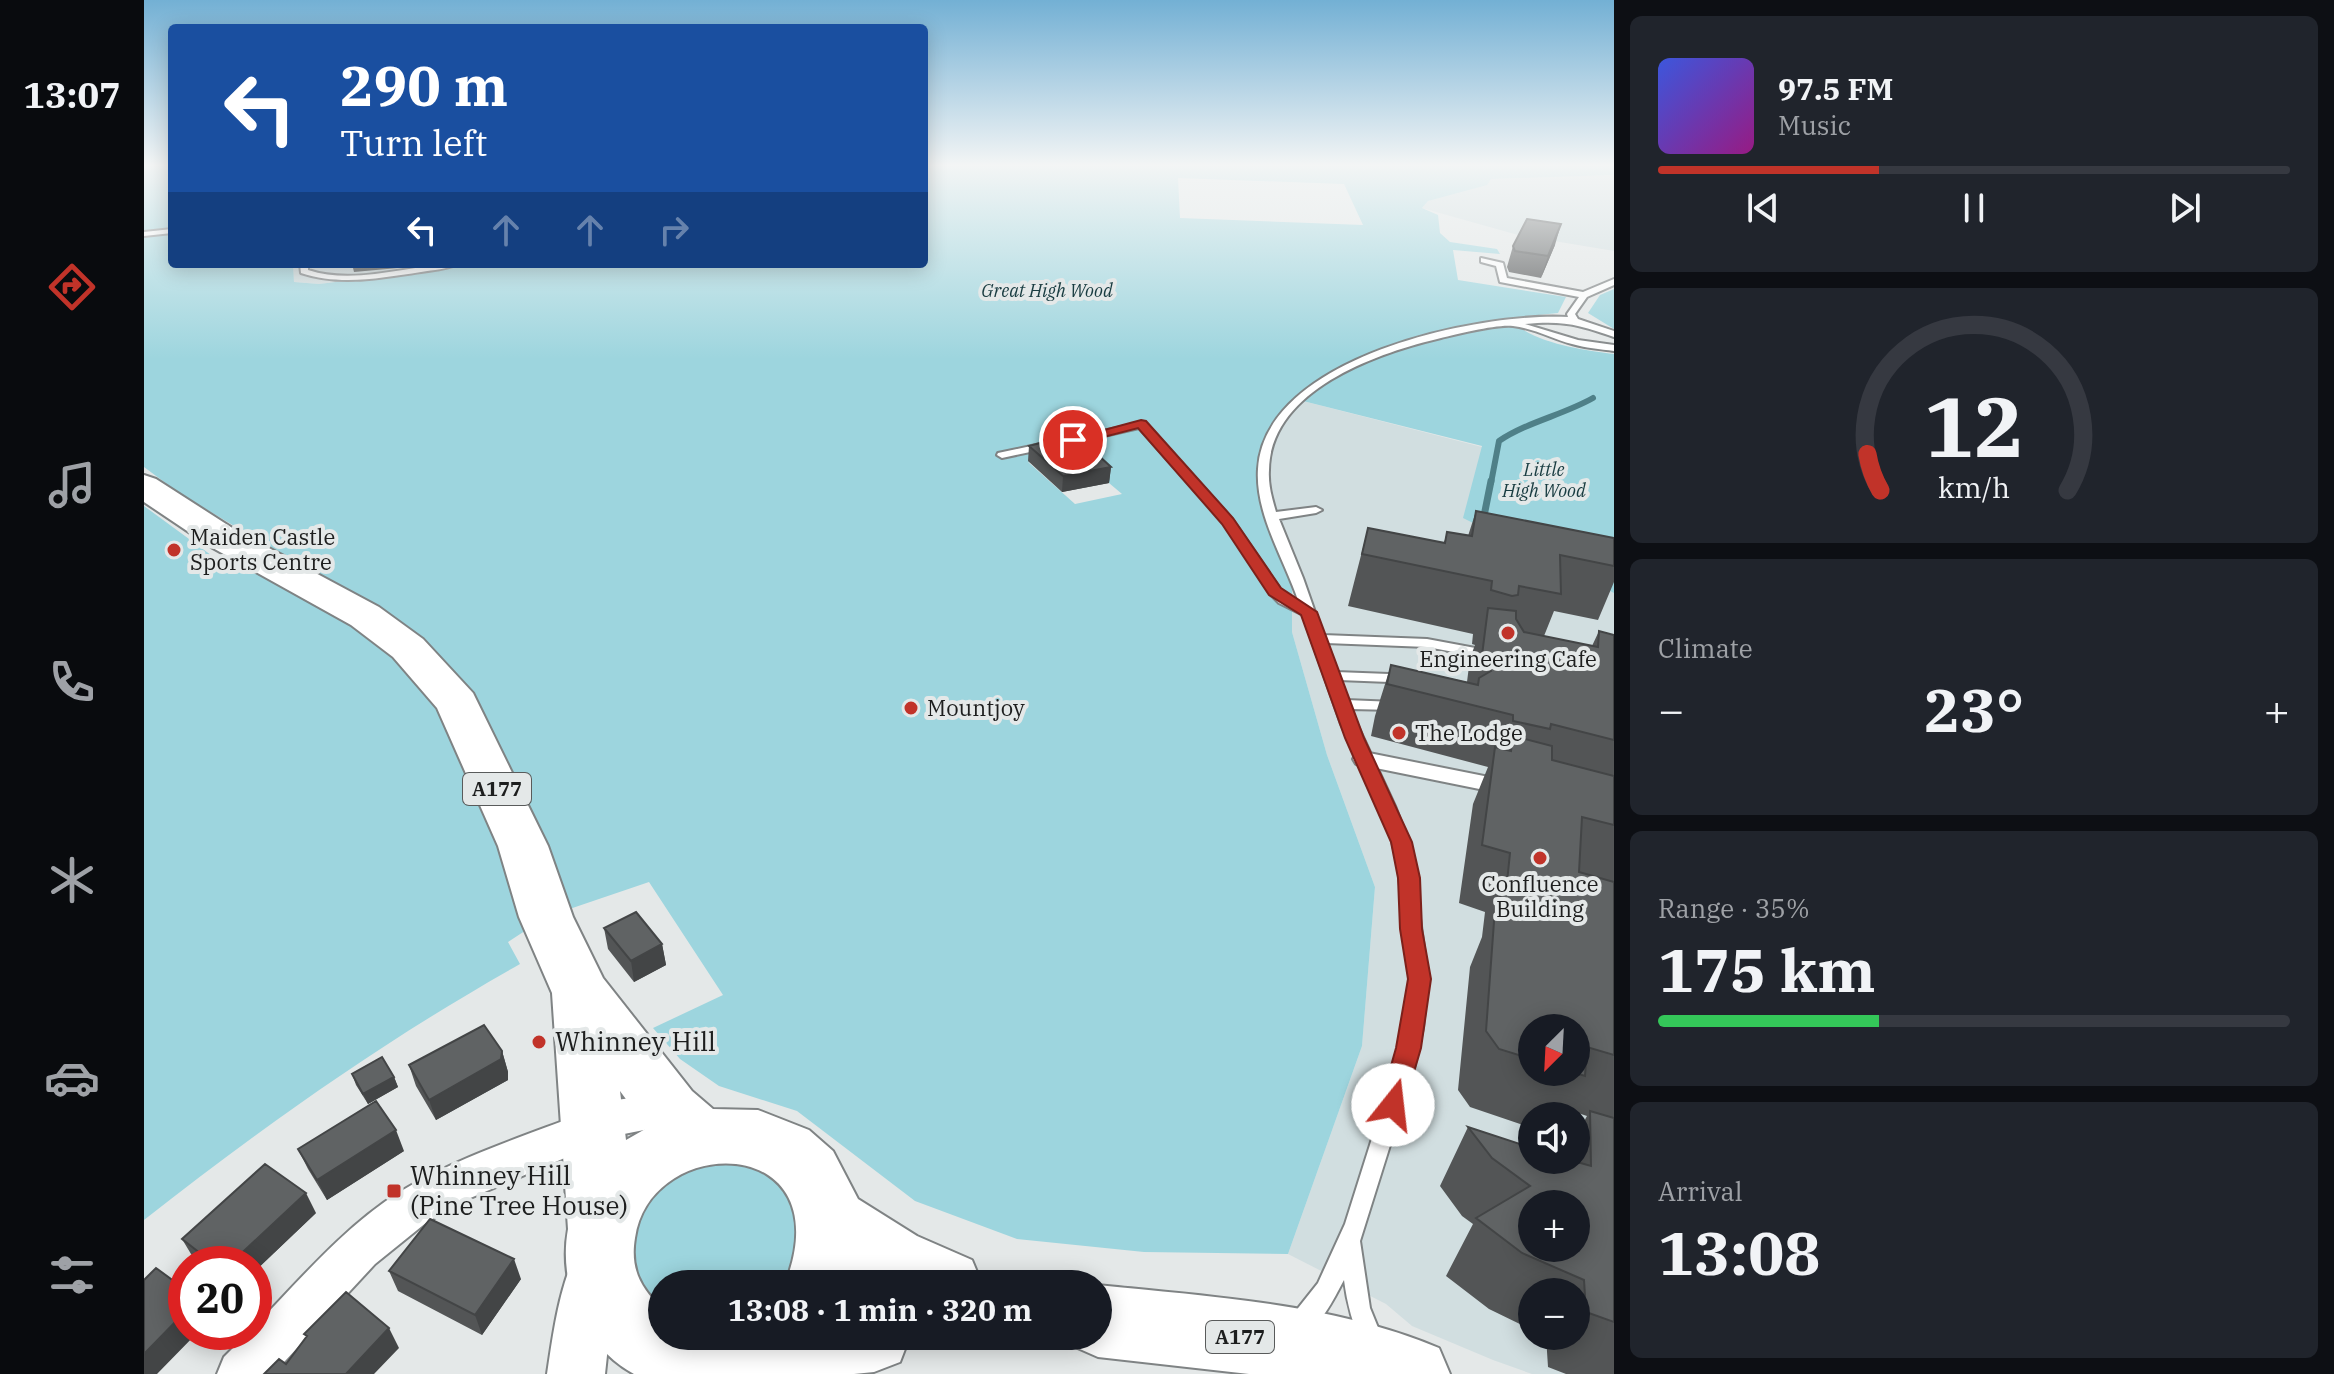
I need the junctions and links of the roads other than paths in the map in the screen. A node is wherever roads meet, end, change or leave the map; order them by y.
1 (168, 231) edge
2 (144, 234) edge
3 (1484, 260) dead end
4 (304, 268) edge
5 (423, 268) edge
6 (1614, 282) edge
7 (1584, 295) junction
8 (1574, 320) junction
9 (1513, 322) junction
10 (1614, 334) edge
11 (1614, 348) edge
12 (1002, 455) dead end
13 (144, 486) edge
14 (1316, 510) dead end
15 (1273, 516) junction
16 (1308, 612) junction
17 (1317, 639) junction
18 (1486, 654) edge
19 (1331, 676) junction
20 (1417, 684) edge
21 (1342, 704) junction
22 (1407, 708) edge
23 (1364, 759) junction
24 (1537, 795) edge
25 (581, 993) junction
26 (685, 1123) junction
27 (590, 1128) junction
28 (832, 1220) junction
29 (1349, 1239) junction
30 (599, 1242) junction
31 (825, 1270) edge
32 (917, 1270) edge
33 (1112, 1323) edge
34 (1280, 1341) junction
35 (746, 1352) edge
36 (1396, 1368) edge
37 (241, 1374) edge
38 (576, 1374) edge

1 - 2 lane
3 - 7 lane
4 - 5 lane
6 - 7 lane
7 - 8 lane
8 - 9 lane
8 - 10 lane
9 - 11 lane
9 - 15 lane
12 - 16 lane
13 - 25 main road, A177
14 - 15 lane
15 - 16 lane
16 - 17 lane
17 - 18 lane
17 - 19 lane
19 - 20 lane
19 - 21 lane
21 - 22 lane
21 - 23 lane
23 - 24 street
23 - 29 lane
25 - 26 main road, A177
25 - 27 main road, A177
26 - 27 street
26 - 28 main road
26 - 30 main road
27 - 30 main road, A177
27 - 37 street
28 - 31 main road
28 - 32 main road
29 - 34 lane
29 - 36 lane
30 - 35 main road
30 - 38 street
33 - 34 main road, A177
34 - 36 main road, A177

